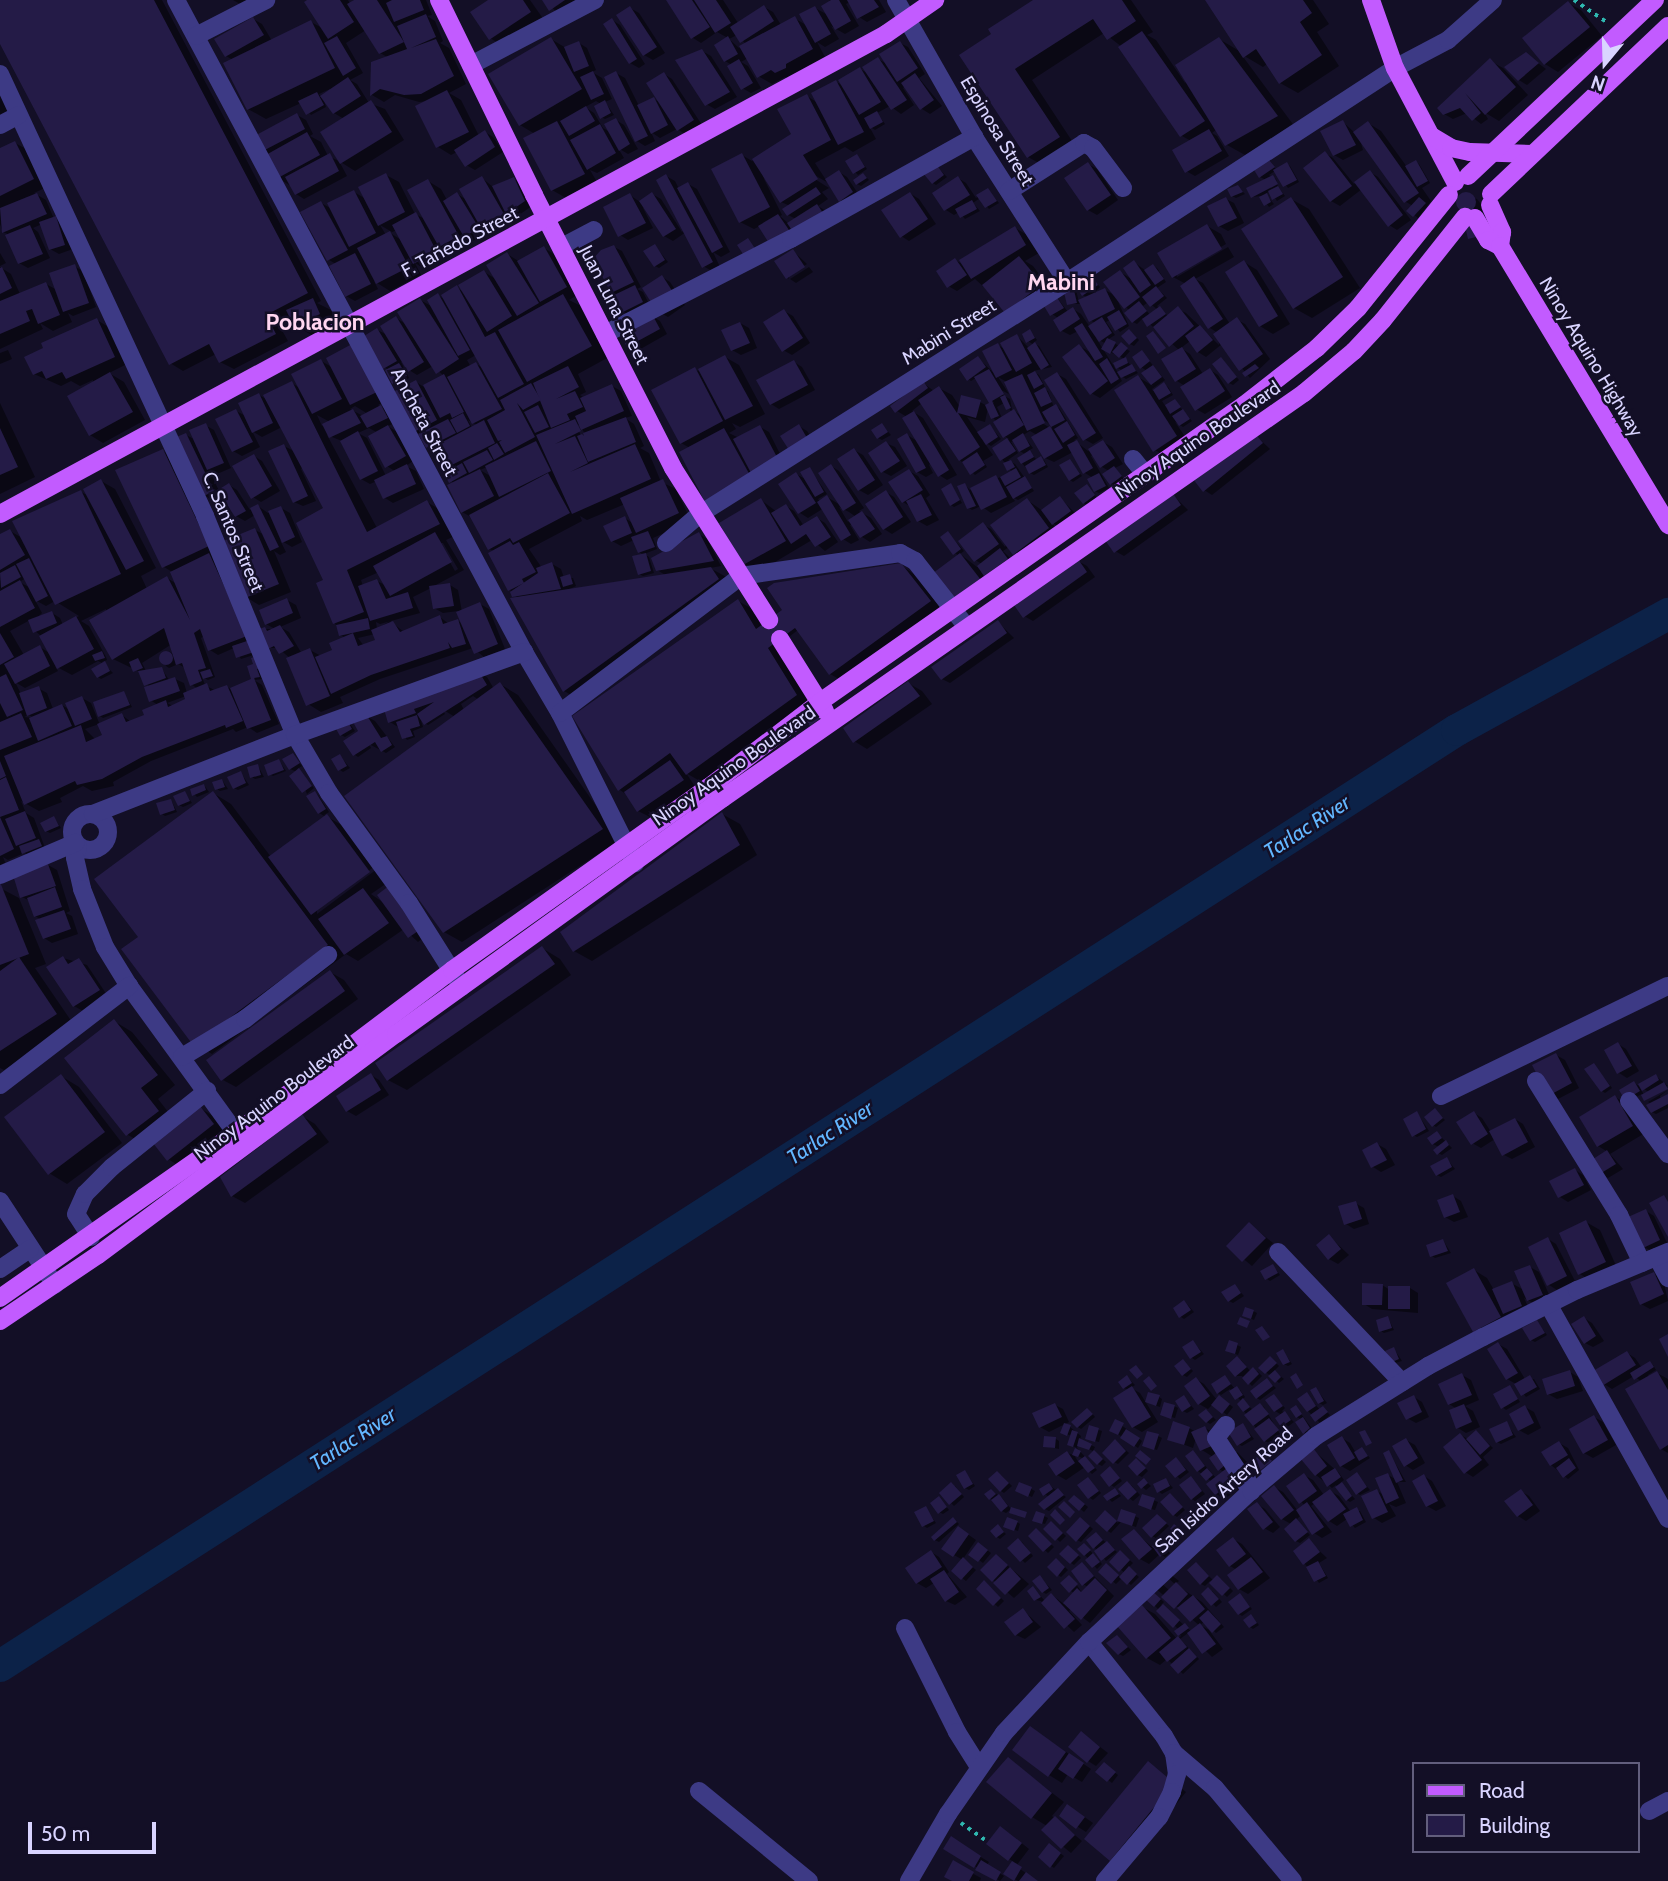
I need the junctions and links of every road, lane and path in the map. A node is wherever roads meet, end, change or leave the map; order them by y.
1 (176, 0) edge
2 (266, 0) edge
3 (439, 0) edge
4 (595, 0) edge
5 (896, 0) edge
6 (935, 0) edge
7 (1371, 0) edge
8 (1493, 0) edge
9 (1573, 0) edge
10 (1655, 0) edge
11 (907, 20) junction
12 (1668, 26) edge
13 (1621, 32) junction
14 (196, 36) junction
15 (471, 65) junction
16 (1395, 68) junction
17 (0, 74) edge
18 (19, 115) junction
19 (0, 125) edge
20 (1430, 135) junction
21 (974, 137) junction
22 (1490, 154) junction
23 (1532, 154) junction
24 (1457, 184) junction
25 (1123, 188) dead end
26 (1009, 191) junction
27 (1491, 200) junction
28 (1470, 217) junction
29 (547, 220) junction
30 (594, 230) dead end
31 (562, 247) junction
32 (1503, 251) junction
33 (1067, 282) junction
34 (348, 324) junction
35 (605, 334) junction
36 (164, 428) junction
37 (1133, 458) dead end
38 (1145, 474) junction
39 (0, 514) edge
40 (700, 514) junction
41 (1668, 525) edge
42 (666, 543) dead end
43 (741, 576) junction
44 (953, 608) junction
45 (769, 620) dead end
46 (966, 626) junction
47 (780, 639) dead end
48 (524, 653) junction
49 (820, 702) junction
50 (560, 713) junction
51 (832, 723) junction
52 (295, 735) junction
53 (93, 814) junction
54 (77, 845) junction
55 (625, 845) junction
56 (635, 863) junction
57 (0, 875) edge
58 (328, 955) dead end
59 (452, 970) junction
60 (129, 986) junction
61 (1668, 986) edge
62 (462, 987) junction
63 (182, 1057) junction
64 (1536, 1081) dead end
65 (0, 1085) edge
66 (207, 1091) junction
67 (1441, 1096) dead end
68 (1629, 1101) dead end
69 (241, 1140) junction
70 (1668, 1154) edge
71 (0, 1201) edge
72 (91, 1237) junction
73 (30, 1249) junction
74 (1278, 1252) dead end
75 (1656, 1257) edge
76 (0, 1269) edge
77 (43, 1269) junction
78 (1668, 1278) edge
79 (55, 1285) junction
80 (0, 1298) edge
81 (1548, 1304) junction
82 (0, 1321) edge
83 (1402, 1382) junction
84 (1226, 1425) dead end
85 (1251, 1491) junction
86 (1667, 1514) edge
87 (905, 1628) dead end
88 (1089, 1642) junction
89 (1174, 1753) junction
90 (979, 1767) junction
91 (699, 1791) dead end
92 (1668, 1801) edge
93 (1649, 1811) dead end
94 (948, 1814) junction
95 (985, 1840) dead end
96 (809, 1881) edge
97 (909, 1881) edge
98 (1105, 1881) edge
99 (1293, 1881) edge

1 - 14 street, Ancheta Street
2 - 14 street
3 - 15 main road, Juan Luna Street
4 - 15 street
5 - 11 street, Espinosa Street
6 - 11 main road, F. Tañedo Street
7 - 16 main road, Ninoy Aquino Highway
8 - 16 street, Mabini Street
9 - 13 path
10 - 13 main road, Ninoy Aquino Boulevard
11 - 21 street, Espinosa Street
11 - 29 main road, F. Tañedo Street
12 - 23 main road
13 - 22 main road, Ninoy Aquino Boulevard
14 - 34 street, Ancheta Street
15 - 29 main road, Juan Luna Street
16 - 20 main road, Ninoy Aquino Highway
16 - 33 street, Mabini Street
17 - 18 street, C. Santos Street
18 - 19 street
18 - 36 street, C. Santos Street
20 - 22 main road
20 - 24 main road, Ninoy Aquino Highway
21 - 26 street, Espinosa Street
21 - 35 street
22 - 23 main road
22 - 24 main road, Ninoy Aquino Boulevard
23 - 27 main road
24 - 27 main road
24 - 28 main road, Ninoy Aquino Highway
24 - 38 main road, Ninoy Aquino Boulevard
25 - 26 street
26 - 33 street, Espinosa Street
27 - 28 main road, Ninoy Aquino Boulevard
27 - 32 main road, Ninoy Aquino Highway
28 - 32 main road, Ninoy Aquino Highway
28 - 46 main road, Ninoy Aquino Boulevard
29 - 31 main road, Juan Luna Street
29 - 34 main road, F. Tañedo Street
30 - 31 street
31 - 35 main road, Juan Luna Street
32 - 41 main road, Ninoy Aquino Highway
33 - 40 street, Mabini Street
34 - 36 main road, F. Tañedo Street
34 - 48 street, Ancheta Street
35 - 40 main road, Juan Luna Street
36 - 39 main road, F. Tañedo Street
36 - 52 street, C. Santos Street
37 - 38 street
38 - 44 main road, Ninoy Aquino Boulevard
40 - 42 street, Mabini Street
40 - 43 main road, Juan Luna Street
43 - 44 street
43 - 45 main road, Juan Luna Street
43 - 50 street
44 - 46 street
44 - 49 main road, Ninoy Aquino Boulevard
46 - 51 main road, Ninoy Aquino Boulevard
47 - 49 main road
48 - 50 street, Ancheta Street
48 - 52 street
49 - 51 main road
49 - 55 main road, Ninoy Aquino Boulevard
50 - 55 street, Ancheta Street
51 - 56 main road, Ninoy Aquino Boulevard
52 - 53 street
52 - 59 street, C. Santos Street
53 - 54 street
53 - 54 street
54 - 57 street
54 - 60 street
55 - 56 street, Ancheta Street
55 - 59 main road, Ninoy Aquino Boulevard
56 - 62 main road, Ninoy Aquino Boulevard
58 - 63 street
59 - 62 street, C. Santos Street
59 - 69 main road, Ninoy Aquino Boulevard
60 - 63 street
60 - 65 street
61 - 67 street
62 - 69 main road, Ninoy Aquino Boulevard
63 - 66 street
64 - 75 street
66 - 69 street
66 - 72 street
68 - 70 street
69 - 72 main road, Ninoy Aquino Boulevard
69 - 79 main road, Ninoy Aquino Boulevard
71 - 73 street
72 - 77 main road, Ninoy Aquino Boulevard
73 - 76 street
73 - 77 street
74 - 83 street
75 - 78 street
75 - 81 street, San Isidro Artery Road
77 - 79 street
77 - 80 main road, Ninoy Aquino Boulevard
79 - 82 main road, Ninoy Aquino Boulevard
81 - 83 street, San Isidro Artery Road
81 - 86 street
83 - 85 street, San Isidro Artery Road
84 - 85 street
85 - 88 street, San Isidro Artery Road
87 - 90 street
88 - 89 street
88 - 90 street, San Isidro Artery Road
89 - 98 street
89 - 99 street
90 - 94 street, San Isidro Artery Road
91 - 96 street
92 - 93 street
94 - 95 path
94 - 97 street, San Isidro Artery Road

